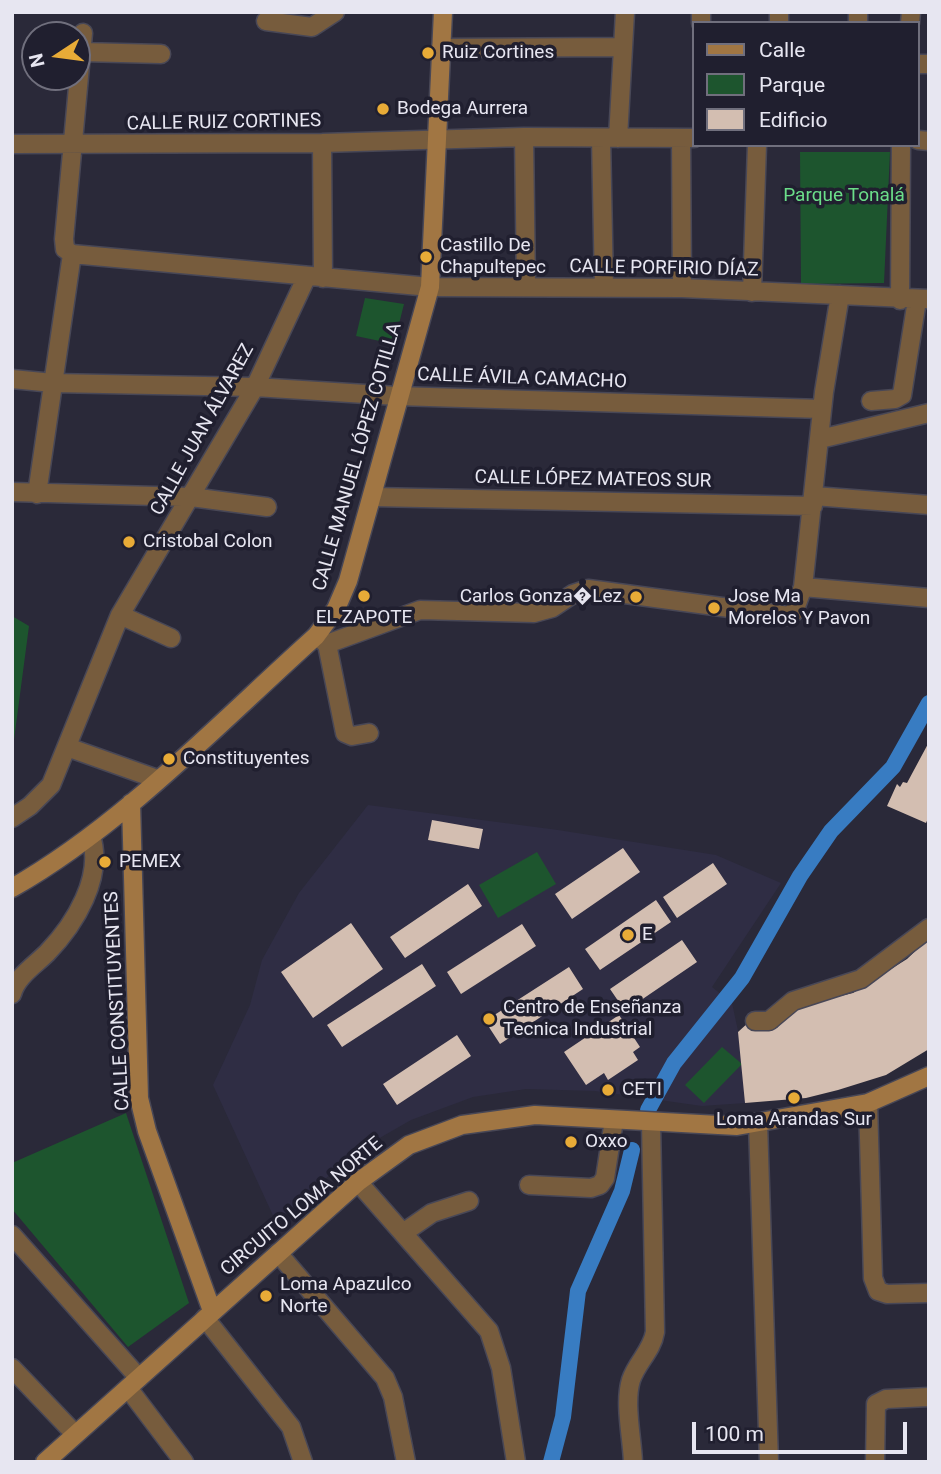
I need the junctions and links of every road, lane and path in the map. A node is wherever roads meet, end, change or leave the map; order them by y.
1 (335, 12) edge
2 (443, 12) edge
3 (625, 12) edge
4 (266, 21) dead end
5 (623, 47) junction
6 (442, 48) junction
7 (91, 52) edge
8 (161, 54) dead end
9 (79, 91) edge
10 (524, 137) junction
11 (610, 138) junction
12 (687, 138) edge
13 (437, 141) junction
14 (322, 143) junction
15 (12, 144) edge
16 (75, 146) junction
17 (757, 147) edge
18 (901, 147) edge
19 (69, 252) junction
20 (315, 277) junction
21 (430, 287) junction
22 (604, 287) junction
23 (526, 288) junction
24 (682, 288) junction
25 (752, 292) junction
26 (840, 295) junction
27 (915, 300) edge
28 (12, 379) edge
29 (54, 383) junction
30 (255, 387) junction
31 (397, 396) junction
32 (871, 401) dead end
33 (822, 408) junction
34 (929, 413) edge
35 (820, 439) junction
36 (12, 492) edge
37 (37, 494) junction
38 (191, 497) junction
39 (373, 497) junction
40 (814, 501) junction
41 (929, 505) edge
42 (267, 507) dead end
43 (803, 587) junction
44 (929, 598) edge
45 (120, 615) junction
46 (171, 638) dead end
47 (321, 640) junction
48 (369, 733) dead end
49 (66, 747) junction
50 (157, 779) junction
51 (131, 803) junction
52 (12, 818) edge
53 (91, 836) junction
54 (12, 888) edge
55 (929, 928) edge
56 (12, 994) edge
57 (755, 1021) dead end
58 (929, 1076) edge
59 (867, 1103) junction
60 (614, 1120) junction
61 (651, 1123) junction
62 (758, 1123) junction
63 (358, 1182) junction
64 (529, 1185) dead end
65 (469, 1201) dead end
66 (403, 1233) junction
67 (12, 1236) edge
68 (278, 1253) junction
69 (929, 1293) edge
70 (209, 1315) junction
71 (12, 1368) edge
72 (133, 1383) junction
73 (929, 1397) edge
74 (75, 1434) junction
75 (45, 1462) edge
76 (184, 1462) edge
77 (303, 1462) edge
78 (406, 1462) edge
79 (516, 1462) edge
80 (633, 1462) edge
81 (769, 1462) edge
82 (875, 1462) edge

1 - 4 street
2 - 6 street, CALLE MANUEL LÓPEZ COTILLA
3 - 5 street
5 - 6 street
5 - 11 street
6 - 13 street, CALLE MANUEL LÓPEZ COTILLA
7 - 8 street
9 - 16 street
10 - 11 street, CALLE RUIZ CORTINES
10 - 13 street, CALLE RUIZ CORTINES
10 - 23 street
11 - 12 street, CALLE RUIZ CORTINES
11 - 22 street
12 - 24 street
13 - 14 street, CALLE RUIZ CORTINES
13 - 21 street, CALLE MANUEL LÓPEZ COTILLA
14 - 16 street, CALLE RUIZ CORTINES
14 - 20 street, CALLE JUAN ÁLVAREZ
15 - 16 street, CALLE RUIZ CORTINES
16 - 19 street
17 - 25 street
18 - 27 street
19 - 20 street, CALLE PORFIRIO DÍAZ
19 - 29 street
20 - 21 street, CALLE PORFIRIO DÍAZ
20 - 30 street, CALLE JUAN ÁLVAREZ
21 - 23 street, CALLE PORFIRIO DÍAZ
21 - 31 street, CALLE MANUEL LÓPEZ COTILLA
22 - 23 street, CALLE PORFIRIO DÍAZ
22 - 24 street, CALLE PORFIRIO DÍAZ
24 - 25 street, CALLE PORFIRIO DÍAZ
25 - 26 street, CALLE PORFIRIO DÍAZ
26 - 27 street, CALLE PORFIRIO DÍAZ
26 - 33 street
27 - 32 street
28 - 29 street, CALLE ÁVILA CAMACHO
29 - 30 street, CALLE ÁVILA CAMACHO
29 - 37 street
30 - 31 street, CALLE ÁVILA CAMACHO
30 - 38 street, CALLE JUAN ÁLVAREZ
31 - 33 street, CALLE ÁVILA CAMACHO
31 - 39 street, CALLE MANUEL LÓPEZ COTILLA
33 - 35 street
34 - 35 street
35 - 40 street
36 - 37 street
37 - 38 street
38 - 42 street
38 - 45 street, CALLE JUAN ÁLVAREZ
39 - 40 street, CALLE LÓPEZ MATEOS SUR
39 - 47 street, CALLE MANUEL LÓPEZ COTILLA
40 - 41 street, CALLE LÓPEZ MATEOS SUR
40 - 43 street
43 - 44 street
43 - 47 street
45 - 46 street
45 - 49 street, CALLE JUAN ÁLVAREZ
47 - 48 street
47 - 50 street, CALLE MANUEL LÓPEZ COTILLA
49 - 50 street
49 - 52 street, CALLE JUAN ÁLVAREZ
50 - 51 street, CALLE MANUEL LÓPEZ COTILLA
51 - 53 street, CALLE MANUEL LÓPEZ COTILLA
51 - 70 street, CALLE CONSTITUYENTES
53 - 54 street, CALLE MANUEL LÓPEZ COTILLA
53 - 56 street
55 - 57 street
58 - 59 street, CIRCUITO LOMA NORTE
59 - 62 street, CIRCUITO LOMA NORTE
59 - 69 street
60 - 61 street, CIRCUITO LOMA NORTE
60 - 63 street, CIRCUITO LOMA NORTE
60 - 64 street
61 - 62 street, CIRCUITO LOMA NORTE
61 - 80 street
62 - 81 street
63 - 66 street
63 - 68 street, CIRCUITO LOMA NORTE
65 - 66 street
66 - 79 street
67 - 72 street
68 - 70 street, CIRCUITO LOMA NORTE
68 - 78 street
70 - 72 street, CIRCUITO LOMA NORTE
70 - 77 street
71 - 74 street
72 - 74 street, CIRCUITO LOMA NORTE
72 - 76 street
73 - 82 street
74 - 75 street, CIRCUITO LOMA NORTE

